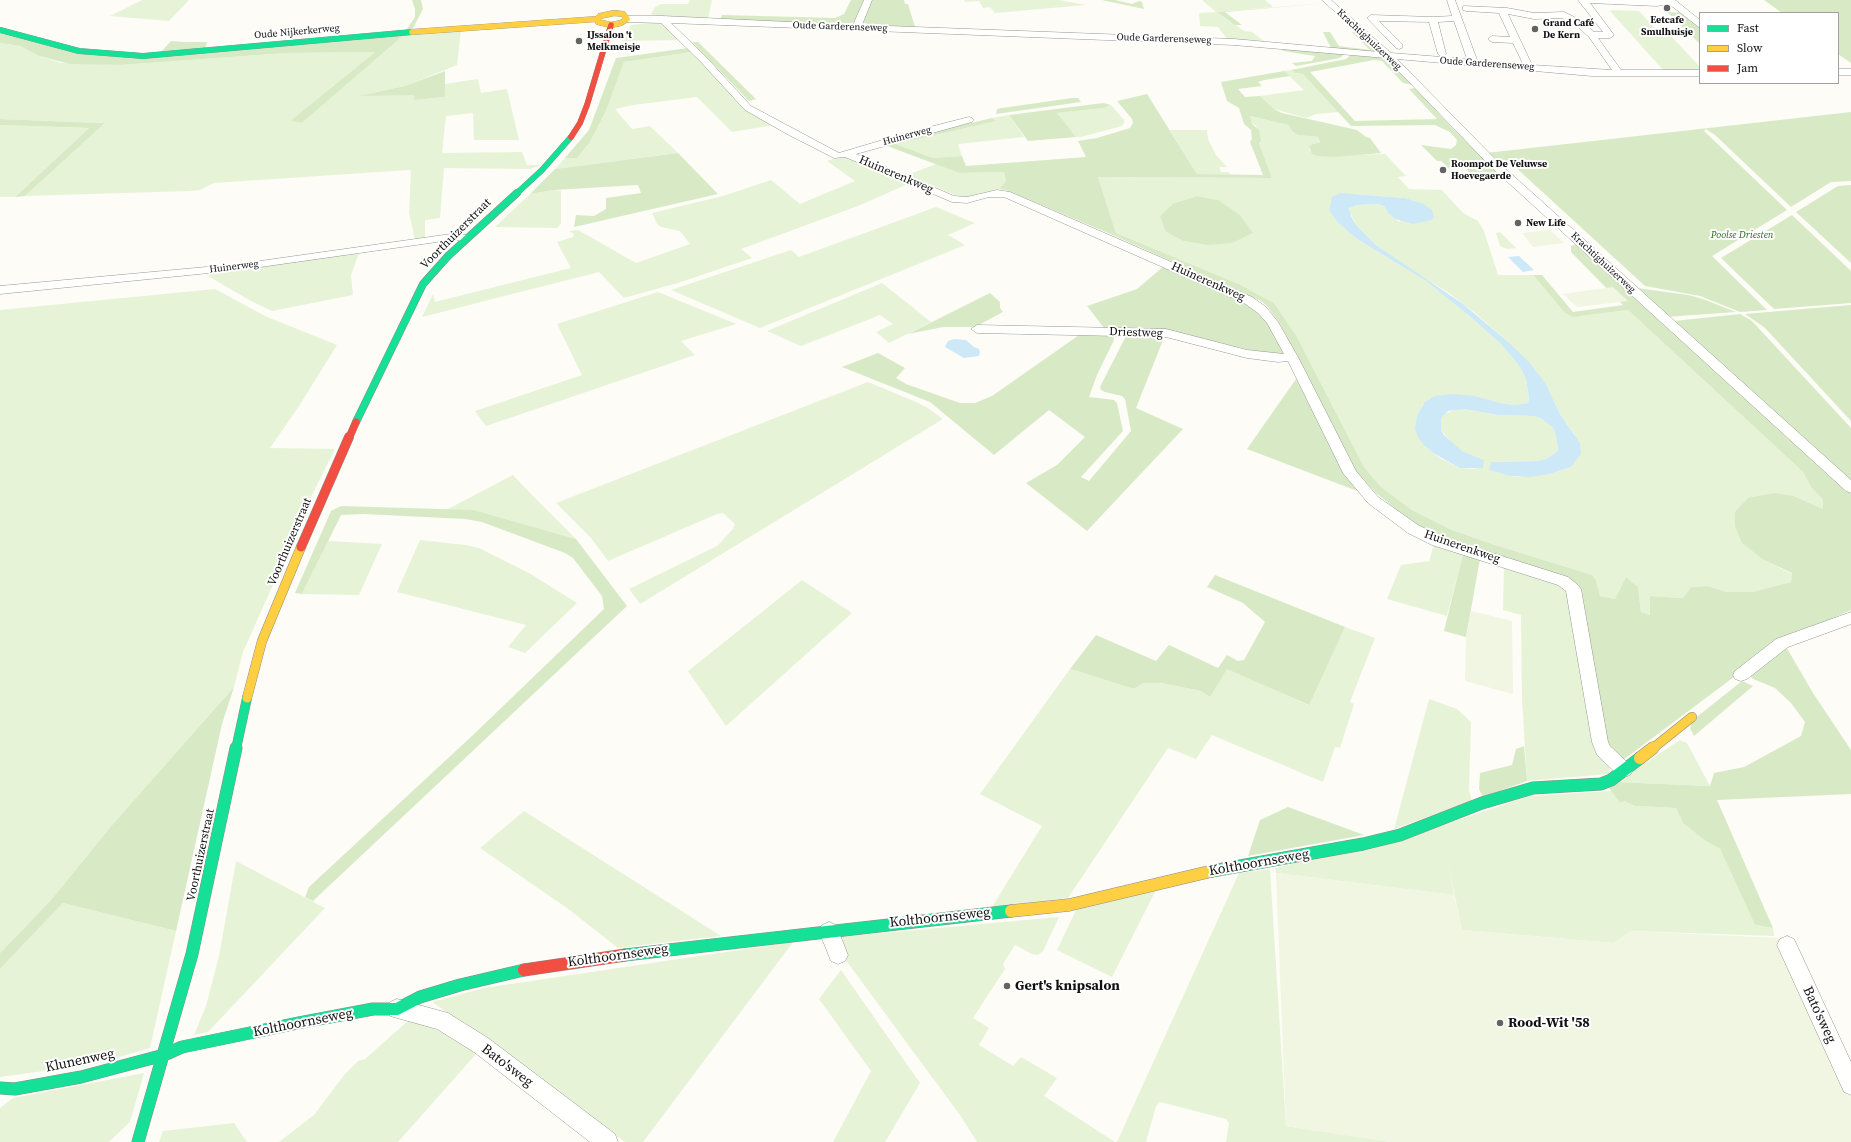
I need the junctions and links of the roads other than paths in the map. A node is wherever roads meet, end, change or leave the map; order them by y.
1 (868, 0) edge
2 (1326, 0) edge
3 (1451, 0) edge
4 (1583, 0) edge
5 (1670, 1) edge
6 (1466, 8) dead end
7 (1502, 11) junction
8 (1458, 18) junction
9 (598, 19) junction
10 (627, 19) junction
11 (662, 19) junction
12 (1433, 20) junction
13 (1699, 24) edge
14 (611, 25) junction
15 (857, 27) junction
16 (0, 30) edge
17 (1592, 35) junction
18 (1492, 39) dead end
19 (1516, 40) junction
20 (1399, 46) dead end
21 (1442, 54) dead end
22 (1389, 56) junction
23 (1473, 63) junction
24 (1529, 68) junction
25 (1839, 72) edge
26 (1851, 72) edge
27 (1699, 73) edge
28 (1619, 74) junction
29 (969, 120) dead end
30 (846, 154) junction
31 (472, 235) junction
32 (0, 290) edge
33 (977, 329) dead end
34 (1292, 357) junction
35 (1851, 488) edge
36 (1851, 618) edge
37 (1741, 675) dead end
38 (1692, 717) dead end
39 (1624, 770) junction
40 (829, 931) junction
41 (1787, 945) dead end
42 (838, 955) dead end
43 (397, 1009) junction
44 (164, 1055) junction
45 (1851, 1085) edge
46 (0, 1088) edge
47 (138, 1142) edge
48 (607, 1142) edge

1 - 15 street
2 - 22 street, Krachtighuizerweg
3 - 8 street
4 - 5 street
4 - 17 street
5 - 13 street
6 - 7 street
7 - 17 street
7 - 19 street
8 - 12 street
8 - 23 street
9 - 10 street
9 - 14 street
9 - 16 street, Oude Nijkerkerweg
10 - 11 street, Oude Garderenseweg
10 - 14 street
11 - 15 street, Oude Garderenseweg
11 - 30 street, Huinerenkweg
12 - 20 street
12 - 21 street
14 - 31 street, Voorthuizerstraat
15 - 22 street, Oude Garderenseweg
17 - 28 street
18 - 19 street
19 - 24 street
22 - 23 street, Oude Garderenseweg
22 - 35 street, Krachtighuizerweg
23 - 24 street, Oude Garderenseweg
24 - 28 street, Oude Garderenseweg
25 - 26 street
27 - 28 street, Oude Garderenseweg
29 - 30 street, Huinerweg
30 - 34 street, Huinerenkweg
31 - 32 street, Huinerweg
31 - 44 street, Voorthuizerstraat
33 - 34 street, Driestweg
34 - 39 street, Huinerenkweg
36 - 37 street
38 - 39 street, Kolthoornseweg
39 - 40 street, Kolthoornseweg
40 - 42 street
40 - 43 street, Kolthoornseweg
41 - 45 street, Bato'sweg
43 - 44 street, Kolthoornseweg
43 - 48 street, Bato'sweg
44 - 46 street, Klunenweg
44 - 47 street, Voorthuizerstraat

